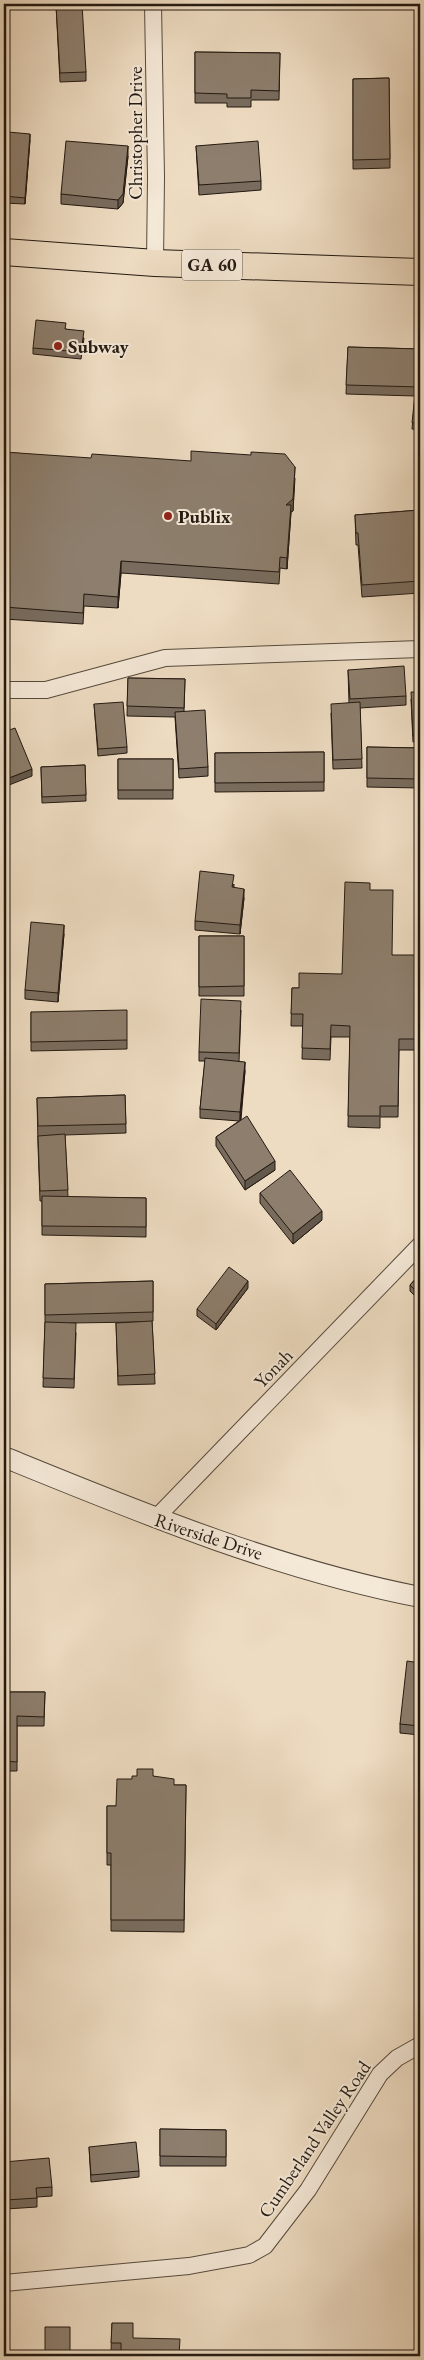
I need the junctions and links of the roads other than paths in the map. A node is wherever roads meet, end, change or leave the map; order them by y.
1 (152, 4) edge
2 (4, 252) edge
3 (155, 263) junction
4 (420, 272) edge
5 (420, 649) edge
6 (4, 690) edge
7 (420, 1245) edge
8 (4, 1457) edge
9 (155, 1519) junction
10 (420, 1597) edge
11 (420, 2045) edge
12 (4, 2283) edge

1 - 3 street, Christopher Drive
2 - 3 highway, GA 60
3 - 4 highway, GA 60
5 - 6 street
7 - 9 street, Yonah
8 - 9 street, Riverside Drive
9 - 10 street, Riverside Drive
11 - 12 street, Cumberland Valley Road

